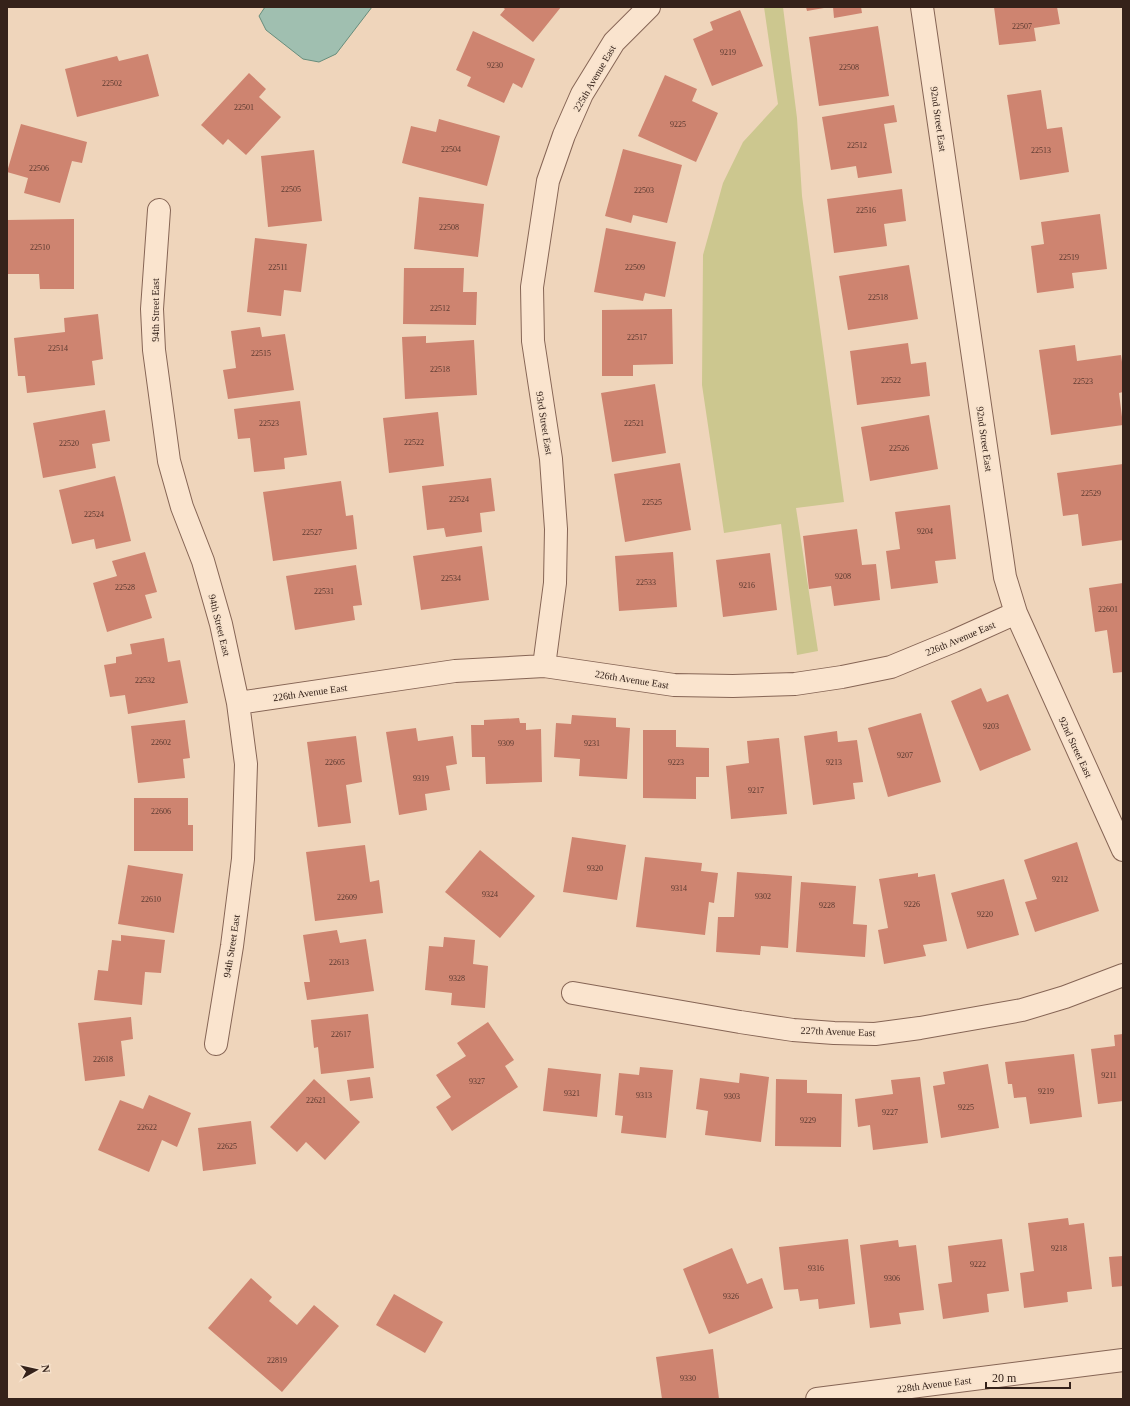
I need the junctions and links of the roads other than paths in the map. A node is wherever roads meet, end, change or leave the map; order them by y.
1 (648, 7) edge
2 (922, 7) edge
3 (548, 181) joint
4 (159, 210) dead end
5 (1016, 613) junction
6 (544, 666) junction
7 (238, 703) junction
8 (1123, 850) edge
9 (1123, 975) edge
10 (573, 993) dead end
11 (216, 1044) dead end
12 (1123, 1360) edge
13 (817, 1399) edge

1 - 3 street, 225th Avenue East
2 - 5 street, 92nd Street East
3 - 6 street, 93rd Street East
4 - 7 street, 94th Street East
5 - 6 street, 226th Avenue East
5 - 8 street, 92nd Street East
6 - 7 street, 226th Avenue East
7 - 11 street, 94th Street East
9 - 10 street, 227th Avenue East
12 - 13 street, 228th Avenue East

